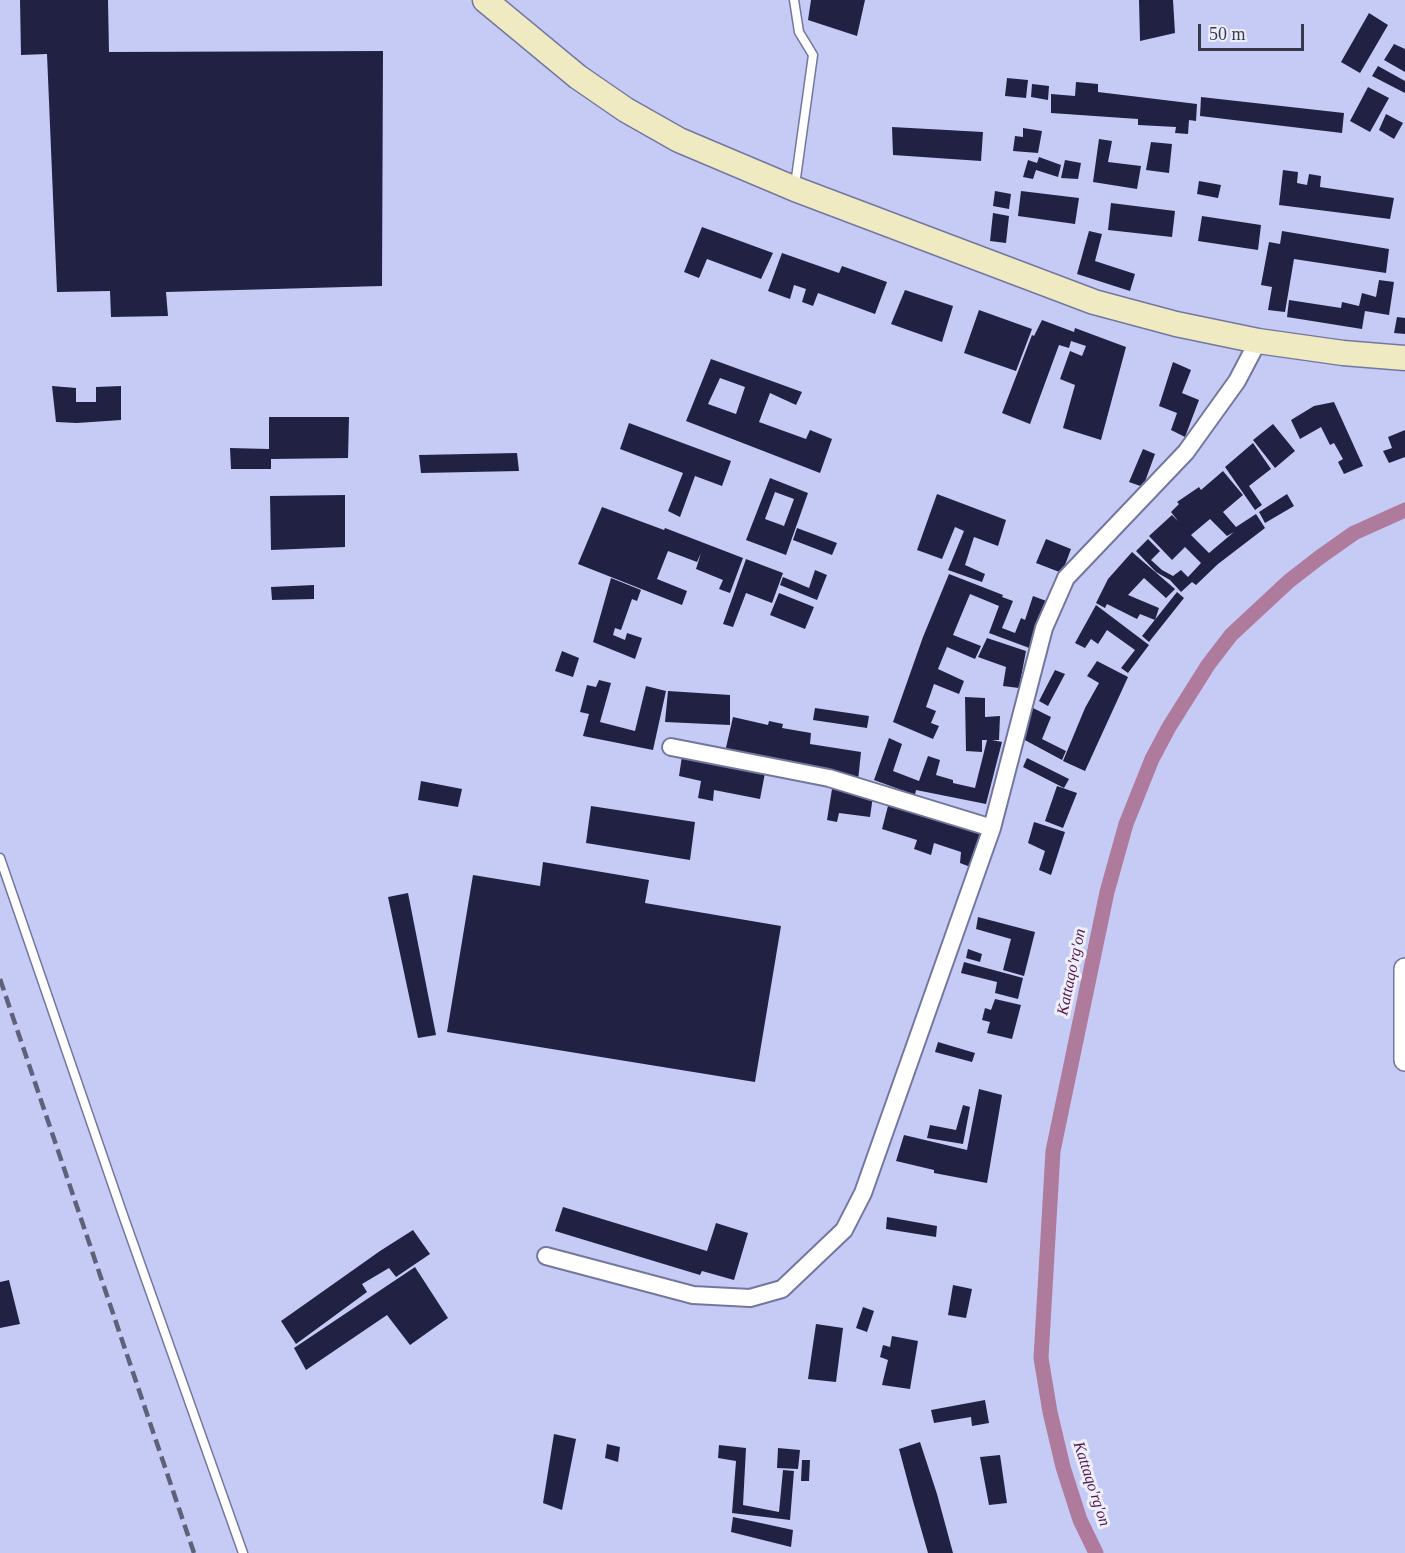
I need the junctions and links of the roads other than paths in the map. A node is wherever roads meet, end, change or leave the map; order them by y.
1 (485, 0) edge
2 (794, 0) edge
3 (795, 189) junction
4 (1258, 341) junction
5 (1405, 358) edge
6 (671, 747) dead end
7 (992, 828) junction
8 (0, 858) edge
9 (1405, 969) edge
10 (1405, 1059) edge
11 (546, 1256) dead end
12 (243, 1553) edge

1 - 3 main road
2 - 3 lane
3 - 4 main road
4 - 5 main road
4 - 7 street
6 - 7 street
7 - 11 street
8 - 12 lane
9 - 10 street

